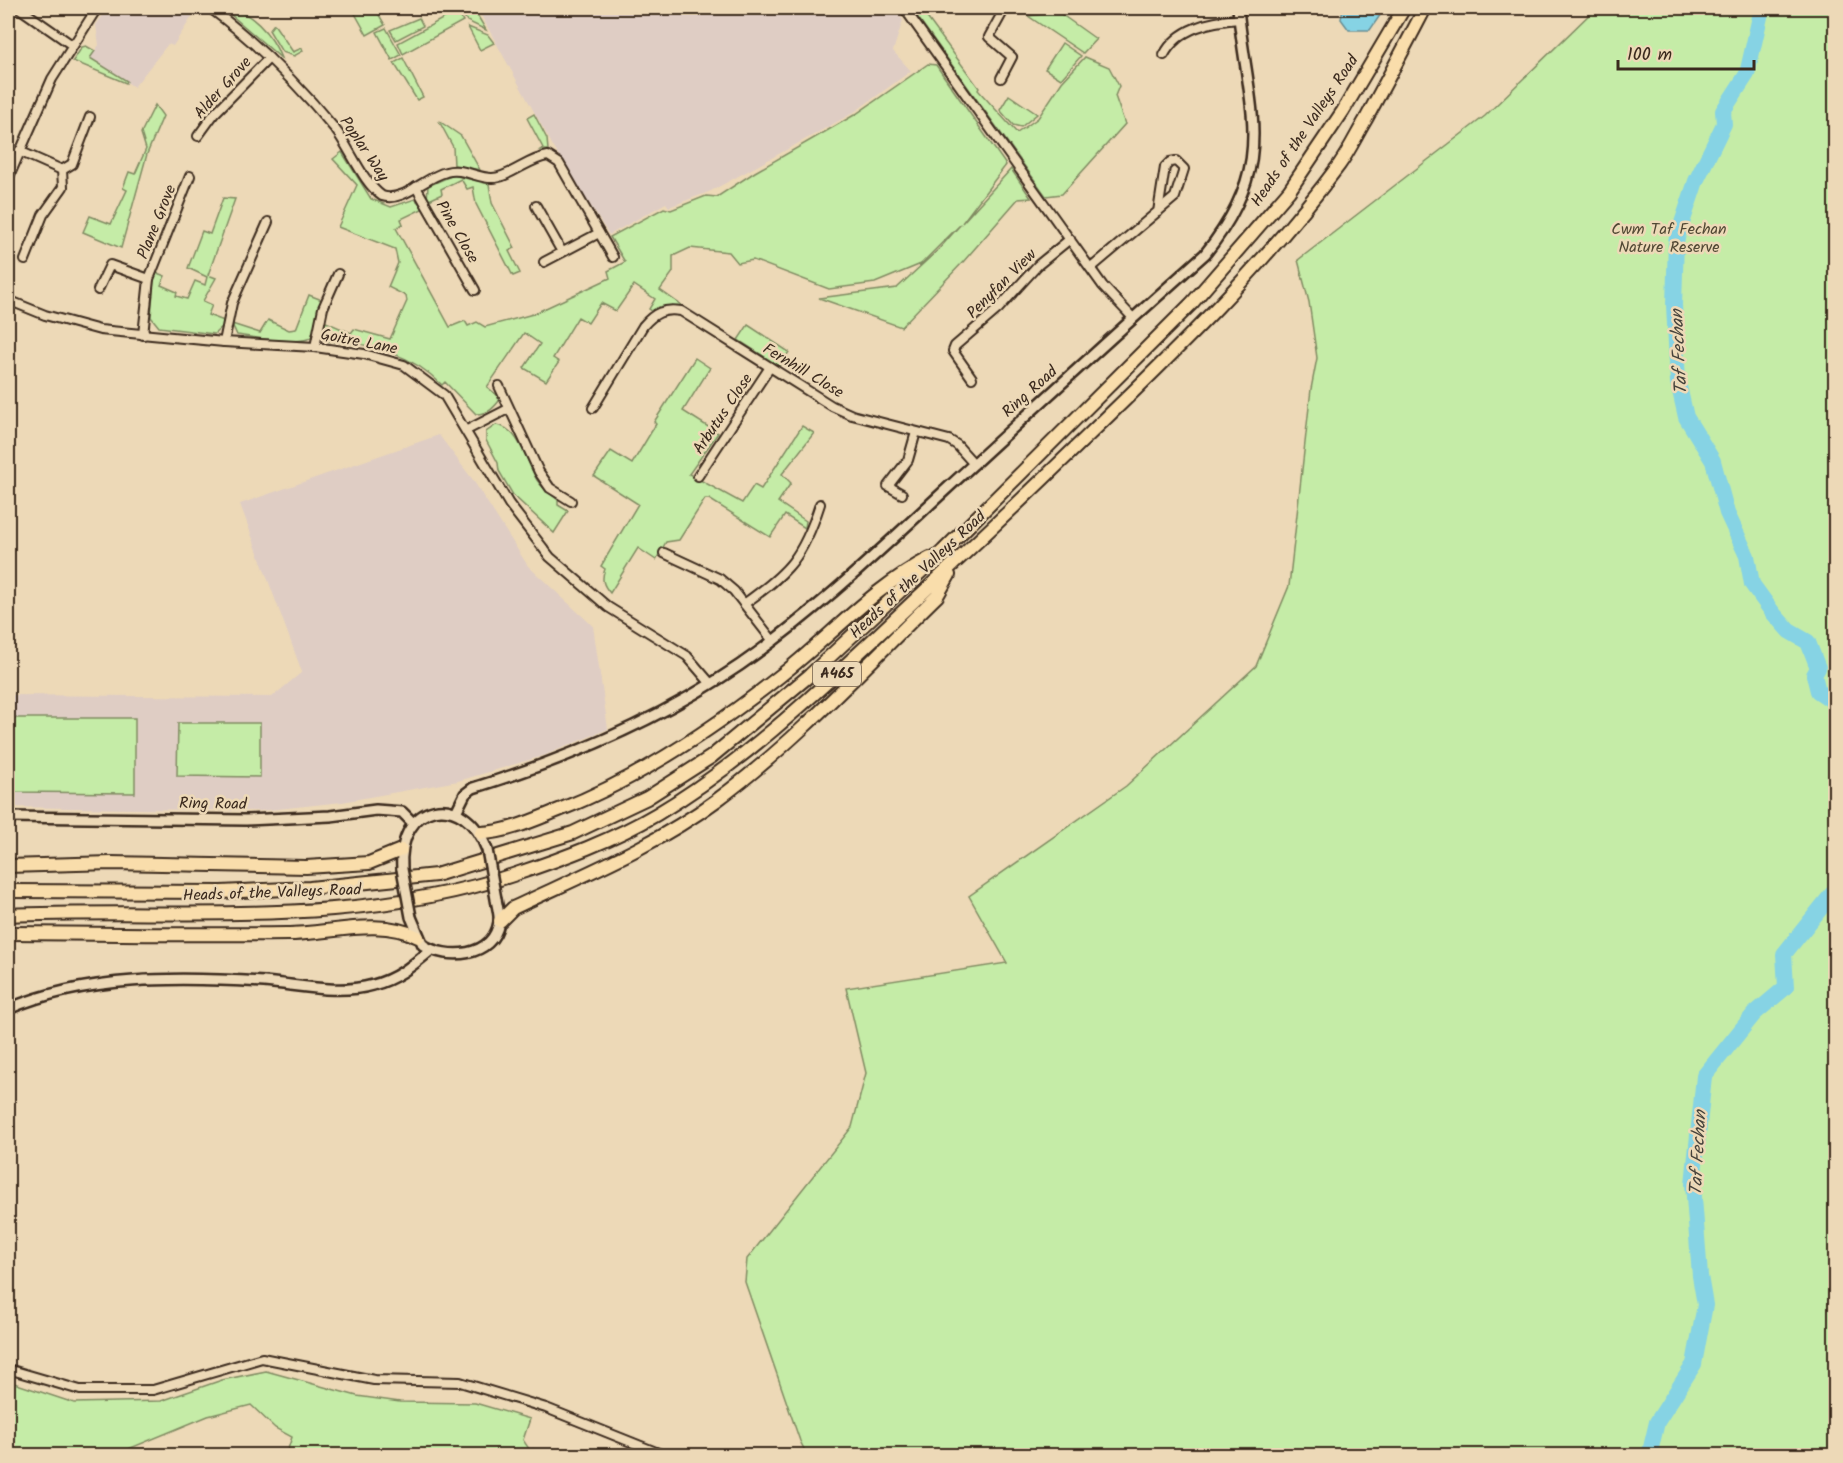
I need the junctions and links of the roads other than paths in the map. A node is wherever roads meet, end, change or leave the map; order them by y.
1 (19, 8) edge
2 (97, 8) edge
3 (210, 8) edge
4 (904, 8) edge
5 (1005, 8) edge
6 (1238, 8) edge
7 (1404, 8) edge
8 (1425, 8) edge
9 (1239, 19) junction
10 (72, 45) junction
11 (1164, 55) dead end
12 (269, 58) junction
13 (1001, 78) dead end
14 (90, 117) dead end
15 (198, 136) dead end
16 (19, 151) junction
17 (62, 170) junction
18 (190, 176) dead end
19 (8, 179) edge
20 (416, 187) junction
21 (536, 206) dead end
22 (1158, 212) junction
23 (268, 222) dead end
24 (599, 233) junction
25 (1070, 239) junction
26 (562, 252) junction
27 (613, 257) dead end
28 (25, 260) dead end
29 (544, 261) dead end
30 (1091, 268) junction
31 (338, 274) dead end
32 (149, 279) junction
33 (99, 290) dead end
34 (475, 290) dead end
35 (8, 300) edge
36 (1133, 318) junction
37 (143, 335) junction
38 (224, 342) junction
39 (315, 347) junction
40 (770, 367) junction
41 (972, 378) dead end
42 (499, 386) dead end
43 (593, 408) dead end
44 (508, 409) junction
45 (467, 430) junction
46 (916, 432) junction
47 (974, 464) junction
48 (698, 476) dead end
49 (902, 494) dead end
50 (571, 501) dead end
51 (820, 504) dead end
52 (943, 551) junction
53 (664, 553) dead end
54 (955, 563) junction
55 (744, 604) junction
56 (773, 641) junction
57 (711, 684) junction
58 (456, 812) junction
59 (8, 817) edge
60 (413, 823) junction
61 (481, 833) junction
62 (401, 850) junction
63 (8, 866) edge
64 (8, 891) edge
65 (8, 915) edge
66 (500, 921) junction
67 (8, 933) edge
68 (418, 938) junction
69 (431, 950) junction
70 (8, 1009) edge
71 (8, 1369) edge
72 (666, 1455) edge

1 - 10 street
2 - 10 street
3 - 12 street, Poplar Way
4 - 25 street
5 - 13 street
6 - 9 street, Ring Road
7 - 52 highway, Heads of the Valleys Road / A465
8 - 54 highway, Heads of the Valleys Road / A465
9 - 11 street
9 - 36 street, Ring Road
10 - 16 street
12 - 15 street, Alder Grove
12 - 20 street, Poplar Way
14 - 17 street
16 - 17 street
16 - 19 street
17 - 28 street
18 - 32 street, Plane Grove
20 - 24 street, Poplar Way
20 - 34 street, Pine Close
21 - 26 street
22 - 22 street
22 - 30 street
23 - 38 street
24 - 26 street
24 - 27 street, Poplar Way
25 - 30 street
25 - 41 street, Penyfan View
26 - 29 street
30 - 36 street
31 - 39 street
32 - 33 street, Plane Grove
32 - 37 street, Plane Grove
35 - 37 street, Goitre Lane
36 - 47 street, Ring Road
37 - 38 street, Goitre Lane
38 - 39 street, Goitre Lane
39 - 45 street, Goitre Lane
40 - 43 street, Fernhill Close
40 - 46 street, Fernhill Close
40 - 48 street, Arbutus Close
42 - 44 street
44 - 45 street
44 - 50 street
45 - 57 street, Goitre Lane
46 - 47 street, Fernhill Close
46 - 49 street
47 - 56 street, Ring Road
51 - 55 street
52 - 61 highway
52 - 64 highway, Heads of the Valleys Road / A465
53 - 55 street
54 - 65 highway, Heads of the Valleys Road / A465
54 - 66 highway
55 - 56 street
56 - 57 street, Ring Road
57 - 58 street, Ring Road
58 - 60 street
58 - 61 street
59 - 60 street, Ring Road
60 - 62 street
61 - 66 street, bridge
62 - 63 highway
62 - 68 street, bridge
66 - 69 street
67 - 68 highway
68 - 69 street
69 - 70 street
71 - 72 street

